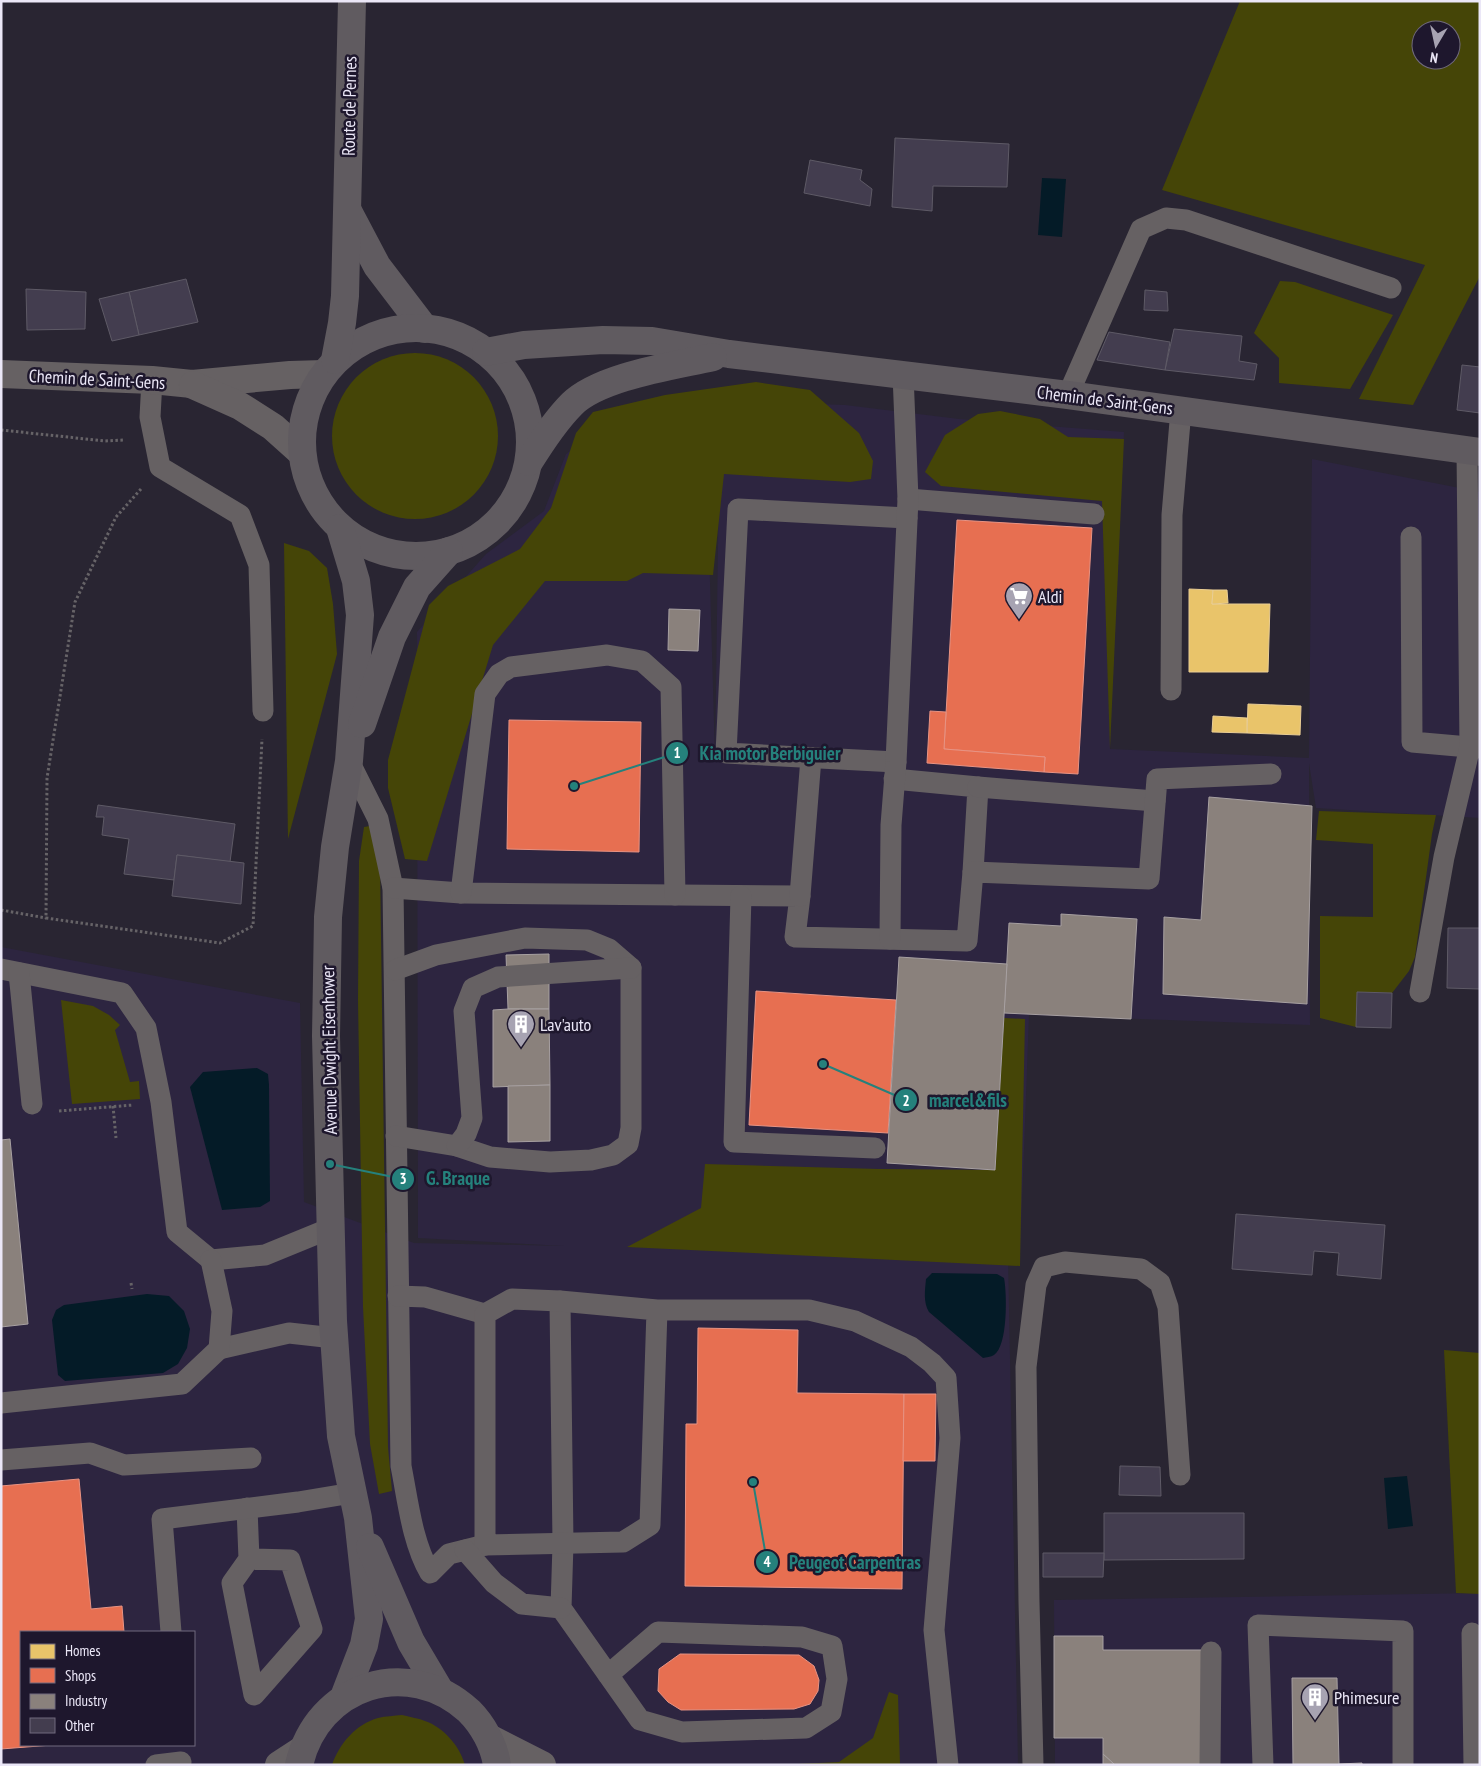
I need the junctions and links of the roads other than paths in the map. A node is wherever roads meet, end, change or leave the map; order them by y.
1 (352, 1) edge
2 (348, 210) junction
3 (1390, 288) dead end
4 (425, 328) junction
5 (486, 352) junction
6 (729, 354) junction
7 (330, 367) junction
8 (1, 374) edge
9 (902, 374) junction
10 (152, 380) junction
11 (192, 384) junction
12 (1068, 395) junction
13 (1181, 410) junction
14 (1474, 451) edge
15 (302, 453) junction
16 (528, 463) junction
17 (908, 508) junction
18 (1094, 514) dead end
19 (340, 528) junction
20 (1411, 537) dead end
21 (448, 552) junction
22 (1170, 690) dead end
23 (264, 711) road end
24 (1475, 748) edge
25 (811, 758) junction
26 (349, 761) junction
27 (895, 771) junction
28 (1271, 774) dead end
29 (978, 787) junction
30 (1156, 801) junction
31 (973, 872) junction
32 (393, 888) junction
33 (461, 893) junction
34 (675, 894) junction
35 (741, 896) junction
36 (800, 896) junction
37 (890, 939) junction
38 (631, 968) junction
39 (395, 970) junction
40 (10, 971) edge
41 (1420, 992) dead end
42 (32, 1104) road end
43 (396, 1136) junction
44 (457, 1146) junction
45 (875, 1148) dead end
46 (331, 1228) junction
47 (211, 1260) junction
48 (398, 1296) junction
49 (560, 1302) junction
50 (657, 1310) junction
51 (485, 1314) junction
52 (334, 1338) junction
53 (219, 1349) junction
54 (1, 1403) edge
55 (251, 1458) dead end
56 (1, 1460) edge
57 (1180, 1475) dead end
58 (355, 1505) junction
59 (247, 1508) junction
60 (564, 1544) junction
61 (475, 1548) junction
62 (249, 1559) junction
63 (561, 1608) junction
64 (171, 1631) edge
65 (1472, 1633) dead end
66 (1211, 1652) dead end
67 (608, 1675) junction
68 (440, 1691) junction
69 (344, 1697) junction
70 (489, 1738) junction
71 (180, 1757) edge
72 (301, 1758) edge
73 (156, 1765) edge
74 (280, 1765) edge
75 (497, 1765) edge
76 (542, 1765) edge
77 (948, 1765) edge
78 (1033, 1765) edge
79 (1210, 1765) edge
80 (1263, 1765) edge
81 (1403, 1765) edge
82 (1474, 1765) edge

1 - 2 main road, Route de Pernes
2 - 4 main road, Route de Pernes
2 - 7 main road, Route de Pernes
3 - 12 lane
4 - 5 main road
4 - 7 main road
5 - 6 main road, Chemin de Saint-Gens
5 - 16 main road
6 - 9 main road, Chemin de Saint-Gens
6 - 16 main road, Chemin de Saint-Gens
7 - 11 street, Chemin de Saint-Gens
7 - 15 main road
8 - 10 street, Chemin de Saint-Gens
9 - 12 main road, Chemin de Saint-Gens
9 - 17 lane
10 - 11 street, Chemin de Saint-Gens
10 - 23 lane
11 - 15 street, Chemin de Saint-Gens
12 - 13 main road, Chemin de Saint-Gens
13 - 14 main road, Chemin de Saint-Gens
13 - 22 lane
14 - 24 lane
15 - 19 main road
16 - 21 main road
17 - 18 lane
17 - 25 lane
17 - 27 lane
19 - 21 main road
19 - 26 main road, Avenue Dwight Eisenhower
20 - 24 lane
21 - 26 main road, Avenue Dwight Eisenhower
24 - 41 lane
25 - 27 lane
25 - 36 lane
26 - 32 lane
26 - 46 main road, Avenue Dwight Eisenhower
27 - 29 lane
27 - 37 lane
28 - 30 lane
29 - 30 lane
29 - 31 lane
30 - 31 lane
31 - 37 lane
32 - 33 lane
32 - 39 lane
33 - 34 lane
33 - 34 lane
34 - 35 lane
35 - 36 lane
35 - 45 lane
36 - 37 lane
38 - 39 lane
38 - 44 lane
38 - 44 lane
39 - 43 lane
40 - 42 lane
40 - 47 lane
43 - 44 lane
43 - 48 lane
46 - 47 lane
46 - 52 main road, Avenue Dwight Eisenhower
47 - 53 lane
48 - 51 lane
48 - 61 lane
49 - 50 lane
49 - 51 lane
49 - 60 lane
50 - 60 lane
50 - 77 lane
51 - 61 lane
52 - 53 lane
52 - 58 main road, Avenue Dwight Eisenhower
53 - 54 lane
55 - 56 lane
57 - 78 lane
58 - 59 lane
58 - 68 main road, Avenue Dwight Eisenhower
58 - 69 main road, Avenue Dwight Eisenhower
59 - 62 lane
59 - 64 lane
60 - 61 lane
60 - 63 lane
61 - 63 lane
62 - 62 lane
63 - 67 lane
65 - 82 lane
66 - 79 lane
67 - 67 lane
68 - 69 main road
68 - 70 main road
69 - 72 main road
70 - 75 main road
70 - 76 street
71 - 73 lane
72 - 74 street
80 - 81 lane

